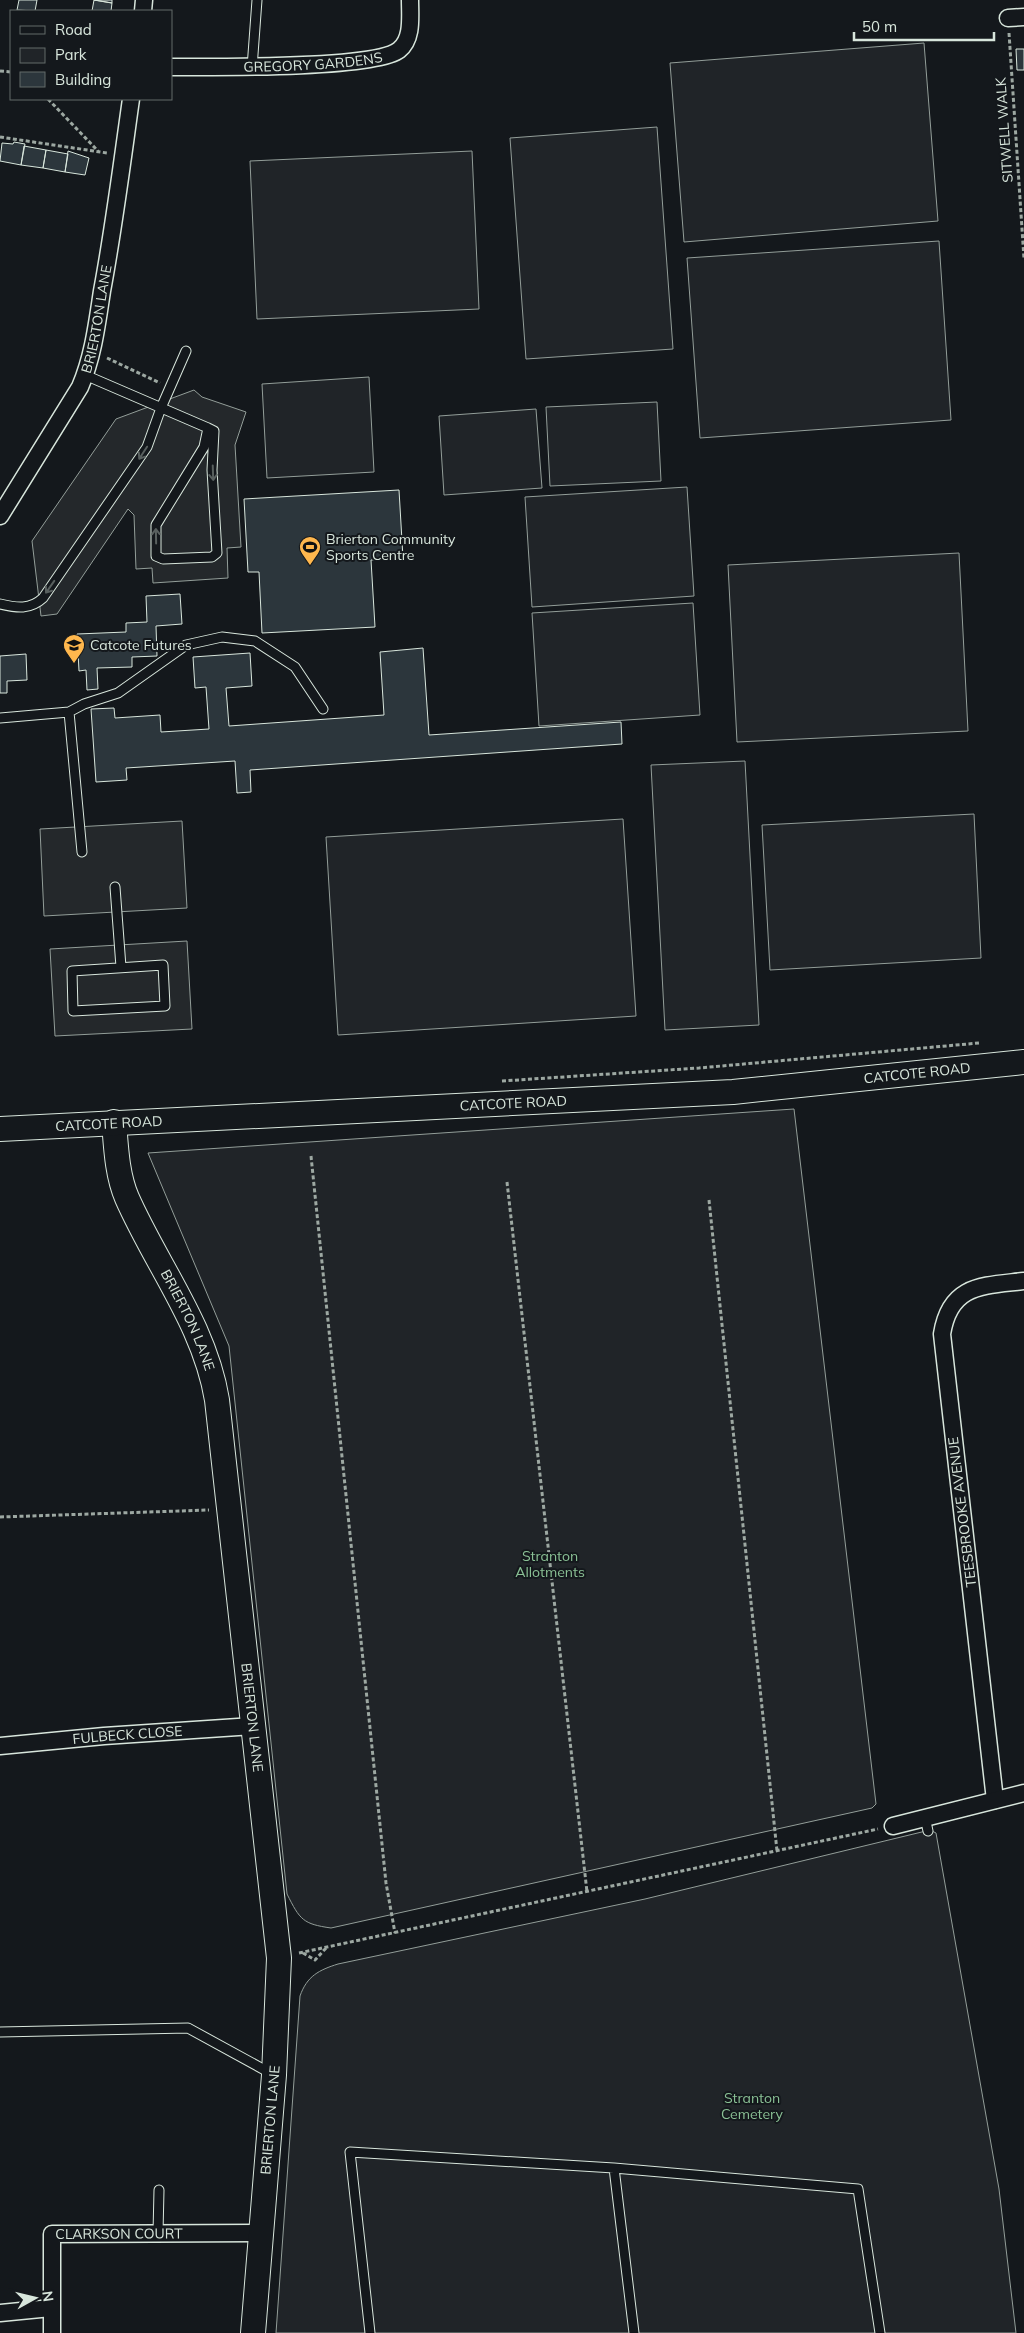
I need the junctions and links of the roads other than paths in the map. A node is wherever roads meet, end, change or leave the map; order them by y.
1 (257, 0) edge
2 (410, 0) edge
3 (172, 67) edge
4 (252, 68) junction
5 (130, 100) edge
6 (186, 351) dead end
7 (85, 375) junction
8 (161, 408) junction
9 (208, 428) junction
10 (0, 516) edge
11 (0, 604) edge
12 (324, 709) dead end
13 (69, 712) junction
14 (0, 718) edge
15 (82, 852) dead end
16 (115, 887) dead end
17 (122, 967) junction
18 (1024, 1062) edge
19 (114, 1122) junction
20 (0, 1129) edge
21 (1024, 1281) edge
22 (254, 1726) junction
23 (0, 1746) edge
24 (1024, 1793) edge
25 (995, 1800) junction
26 (888, 1827) road end
27 (0, 2032) edge
28 (274, 2075) junction
29 (614, 2168) junction
30 (159, 2190) dead end
31 (158, 2233) junction
32 (261, 2233) junction
33 (51, 2308) junction
34 (0, 2313) edge
35 (52, 2333) edge
36 (253, 2333) edge
37 (370, 2333) edge
38 (634, 2333) edge
39 (880, 2333) edge

1 - 4 lane
2 - 4 street, GREGORY GARDENS
3 - 4 street, GREGORY GARDENS
5 - 7 street, BRIERTON LANE
6 - 8 lane
7 - 8 lane
7 - 10 street, BRIERTON LANE
8 - 9 lane
8 -> 11 lane
9 -> 9 lane
12 - 13 lane
13 - 14 lane
13 - 15 lane
16 - 17 lane
17 - 17 lane
18 - 19 street, CATCOTE ROAD
19 - 20 street, CATCOTE ROAD
19 - 22 street, BRIERTON LANE
21 - 25 street, TEESBROOKE AVENUE
22 - 23 street, FULBECK CLOSE
22 - 28 street, BRIERTON LANE
24 - 25 street
25 - 26 street
27 - 28 lane
28 - 32 street, BRIERTON LANE
29 - 37 lane
29 - 38 lane
29 - 39 lane
30 - 31 lane
31 - 32 street, CLARKSON COURT
31 - 33 street, CLARKSON COURT
32 - 36 street, BRIERTON LANE
33 - 34 street
33 - 35 street, CLARKSON COURT

